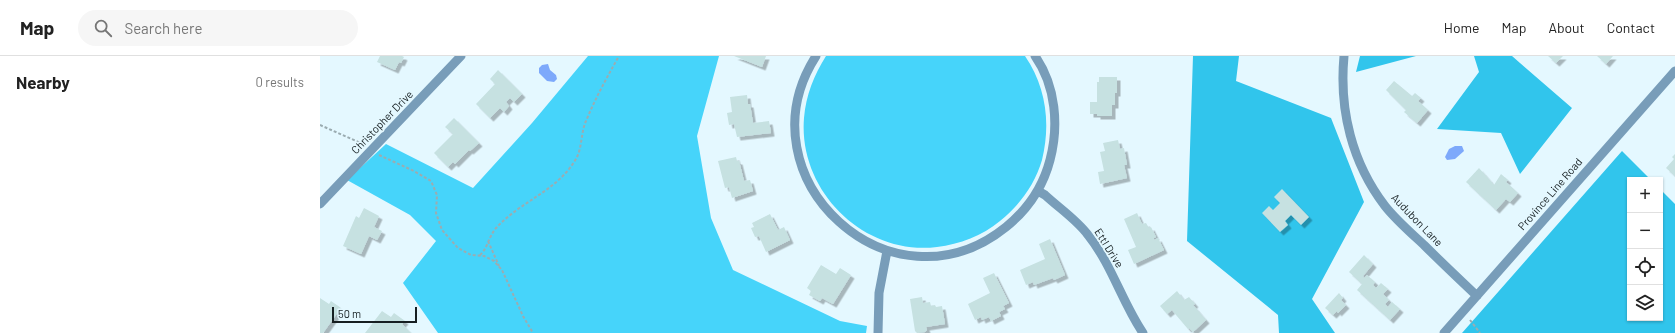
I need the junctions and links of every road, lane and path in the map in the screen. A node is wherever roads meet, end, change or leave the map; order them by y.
1 (461, 56) edge
2 (619, 56) edge
3 (816, 56) edge
4 (1035, 56) edge
5 (1344, 56) edge
6 (1675, 71) edge
7 (320, 125) edge
8 (366, 146) dead end
9 (376, 154) dead end
10 (1038, 191) junction
11 (320, 204) edge
12 (488, 241) junction
13 (887, 251) junction
14 (480, 255) junction
15 (499, 267) junction
16 (1477, 296) junction
17 (1463, 312) junction
18 (533, 333) edge
19 (878, 333) edge
20 (1143, 333) edge
21 (1444, 333) edge
22 (1480, 333) edge

1 - 11 street, Christopher Drive
2 - 12 path
3 - 13 street
4 - 10 street
5 - 16 street, Audubon Lane
6 - 16 street, Province Line Road
7 - 8 path
9 - 14 path
10 - 13 street
10 - 20 street, Ettl Drive
12 - 14 path
12 - 15 path
13 - 19 street
14 - 15 path
15 - 18 path
16 - 17 street, Province Line Road
17 - 21 street, Province Line Road
17 - 22 path

